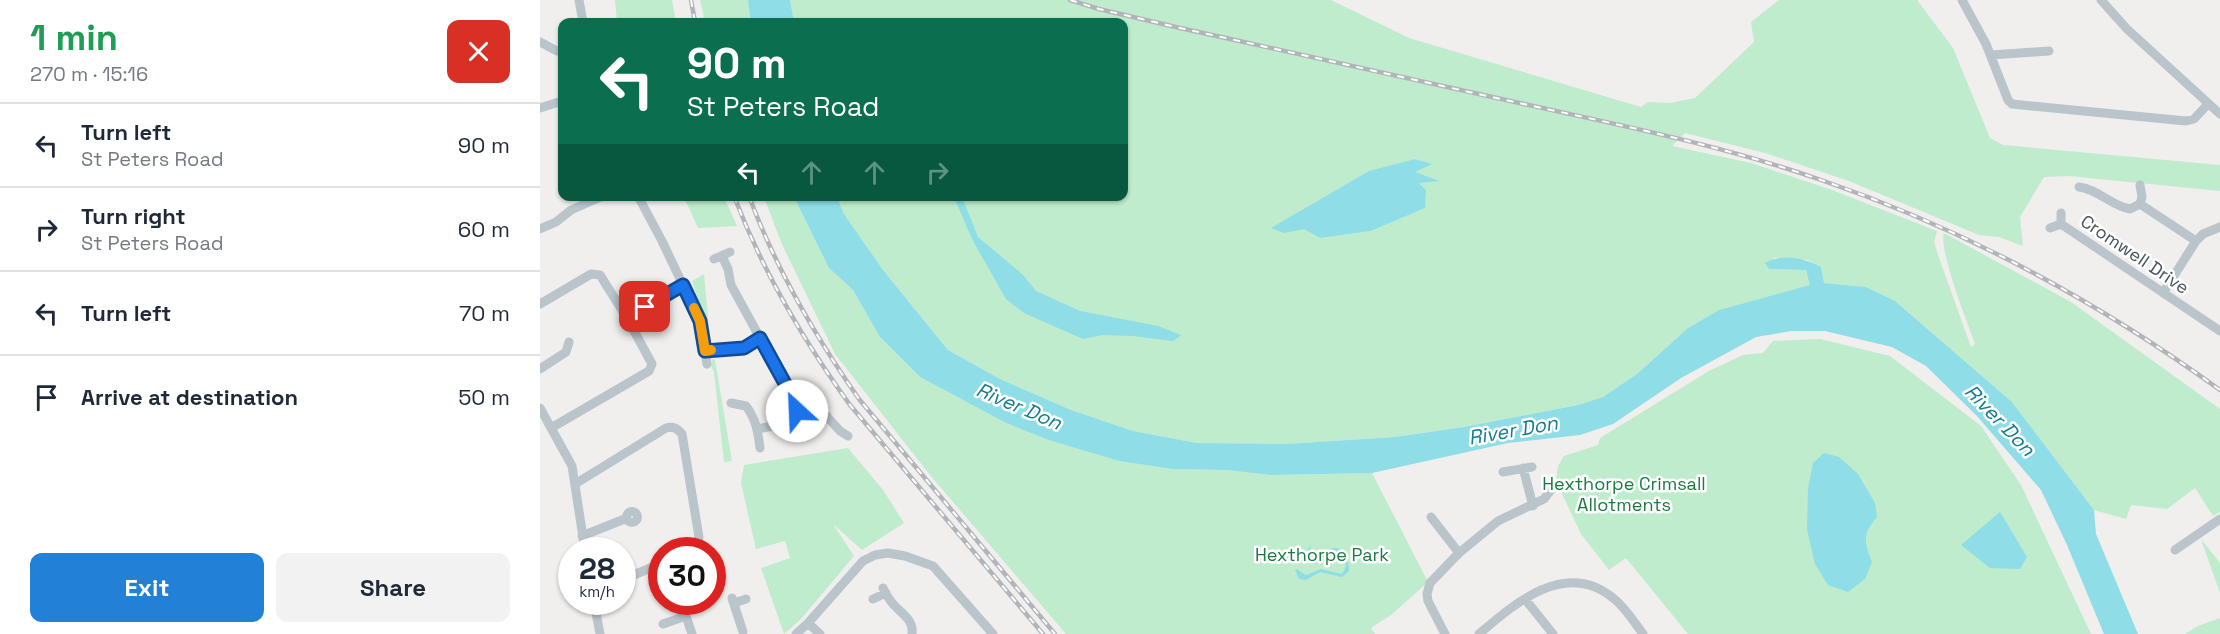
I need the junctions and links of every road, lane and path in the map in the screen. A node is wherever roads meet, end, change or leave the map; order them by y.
1 (579, 0) edge
2 (1962, 0) edge
3 (2101, 0) edge
4 (582, 18) edge
5 (540, 42) edge
6 (558, 51) edge
7 (2049, 51) dead end
8 (1991, 55) junction
9 (558, 102) edge
10 (2208, 104) junction
11 (540, 108) edge
12 (2220, 114) edge
13 (2140, 185) dead end
14 (2079, 187) dead end
15 (592, 201) edge
16 (641, 201) edge
17 (2140, 204) junction
18 (2061, 213) dead end
19 (2061, 224) junction
20 (2220, 227) edge
21 (2050, 228) dead end
22 (540, 229) edge
23 (2196, 241) junction
24 (722, 255) dead end
25 (683, 285) junction
26 (2163, 293) junction
27 (540, 304) edge
28 (627, 318) junction
29 (2220, 331) edge
30 (760, 338) junction
31 (569, 342) dead end
32 (705, 351) junction
33 (707, 364) dead end
34 (540, 369) edge
35 (730, 403) dead end
36 (540, 408) edge
37 (798, 422) junction
38 (551, 428) junction
39 (757, 429) junction
40 (848, 436) dead end
41 (760, 448) dead end
42 (1503, 472) dead end
43 (575, 484) junction
44 (1553, 487) dead end
45 (1533, 506) junction
46 (1431, 517) dead end
47 (627, 518) dead end
48 (2220, 519) edge
49 (582, 536) joint
50 (699, 537) edge
51 (2175, 550) dead end
52 (1459, 553) junction
53 (746, 599) dead end
54 (873, 599) dead end
55 (1525, 599) junction
56 (596, 615) edge
57 (808, 623) junction
58 (663, 624) dead end
59 (744, 632) edge
60 (916, 633) edge
61 (600, 634) edge
62 (692, 634) edge
63 (796, 634) edge
64 (820, 634) edge
65 (993, 634) edge
66 (1445, 634) edge
67 (1479, 634) edge
68 (1553, 634) edge
69 (1643, 634) edge

1 - 4 street
2 - 8 street
3 - 10 street
5 - 6 street
7 - 8 street
8 - 10 street
9 - 11 street
10 - 12 street
13 - 17 street
14 - 17 street
15 - 22 street
16 - 25 street
17 - 23 street
18 - 19 street, Cromwell Drive
19 - 21 street, Cromwell Drive
19 - 26 street, Cromwell Drive
20 - 23 street
23 - 26 street
24 - 30 street
25 - 28 street
25 - 32 street
26 - 29 street, Cromwell Drive
27 - 28 street
28 - 38 street
30 - 32 street
30 - 37 street
31 - 34 street
32 - 33 street
35 - 39 street
36 - 38 street
37 - 39 street
37 - 40 street
38 - 43 street
39 - 41 street
42 - 45 street
43 - 49 street
43 - 50 street
44 - 45 street
45 - 52 street
46 - 52 street
47 - 49 street
48 - 51 street
52 - 66 street
53 - 59 street
54 - 60 street
55 - 67 street
55 - 68 street
55 - 69 street
56 - 61 street
57 - 63 street
57 - 64 street
57 - 65 street
58 - 62 street

